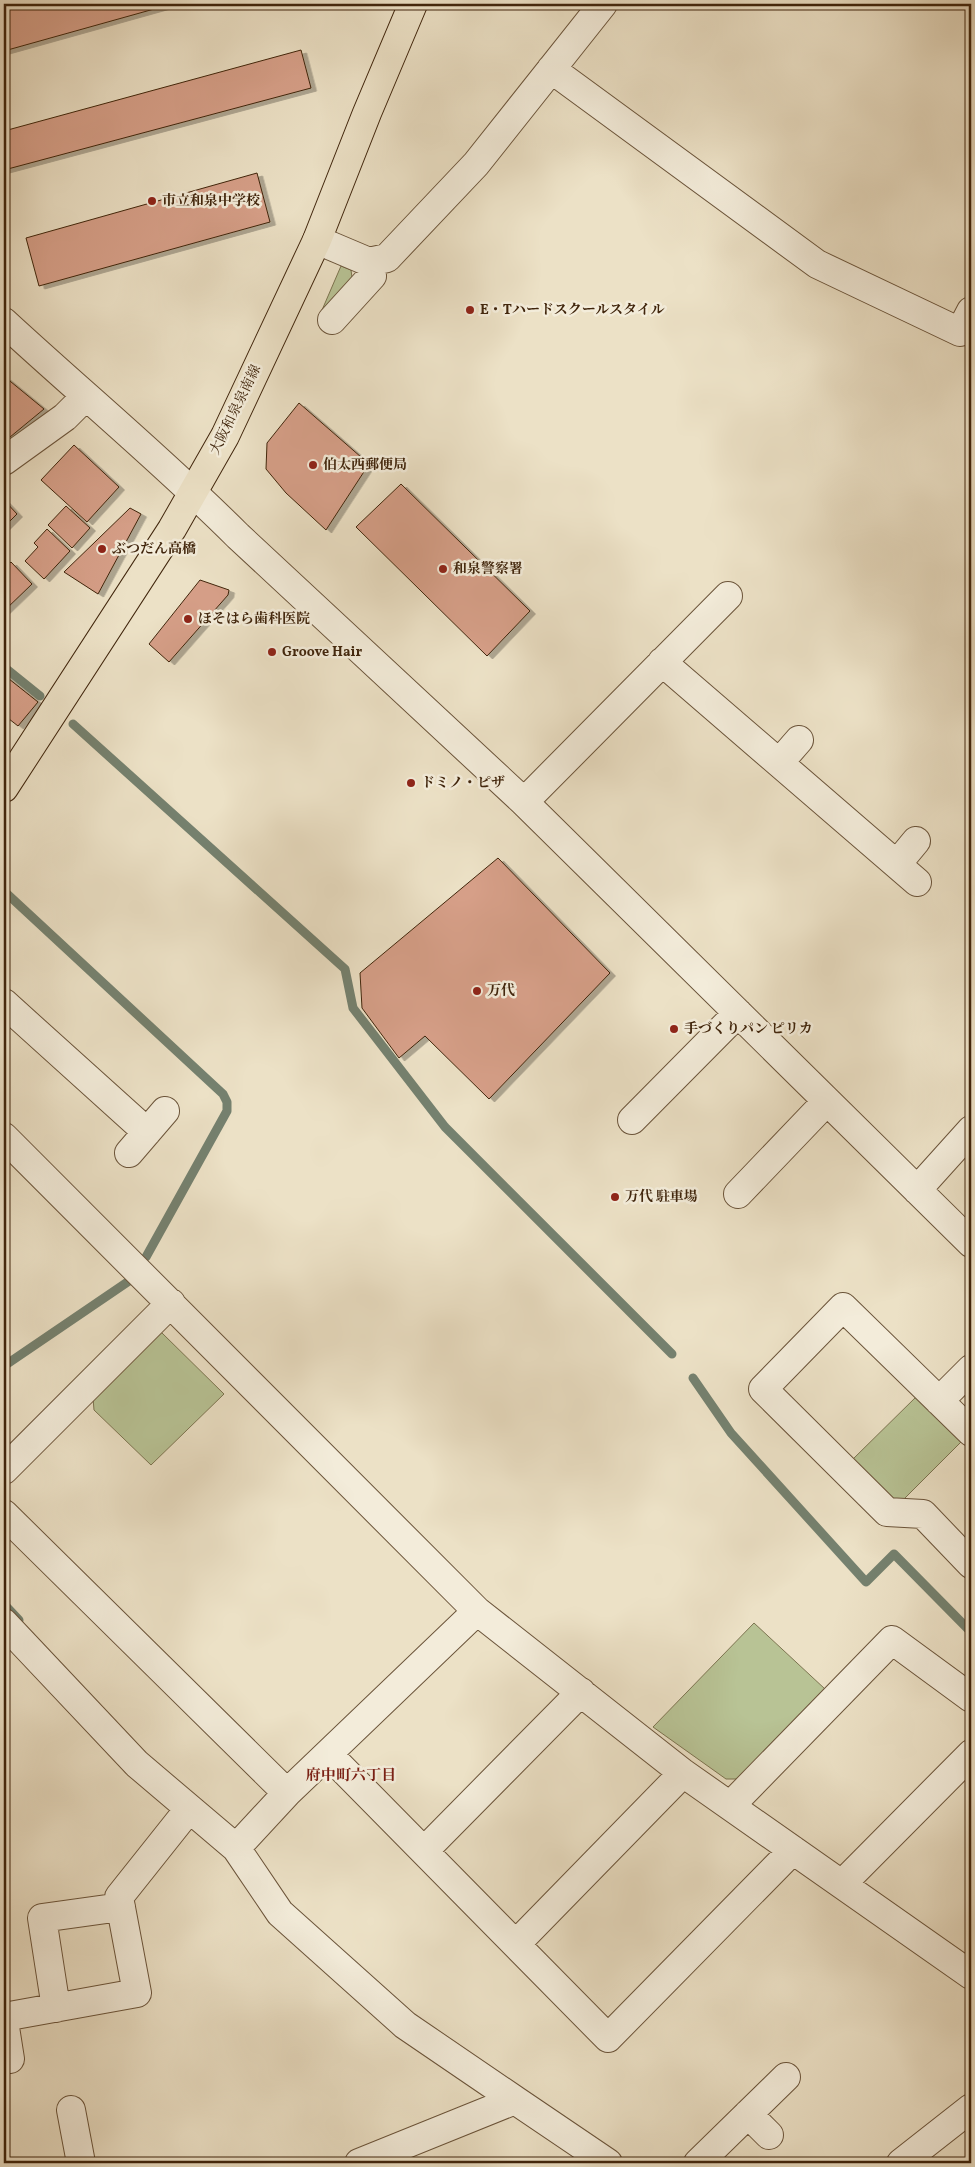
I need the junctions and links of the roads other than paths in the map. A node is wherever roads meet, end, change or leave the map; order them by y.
1 (413, 4) edge
2 (603, 4) edge
3 (551, 69) junction
4 (317, 240) junction
5 (369, 262) junction
6 (971, 311) edge
7 (332, 320) dead end
8 (4, 322) edge
9 (85, 397) junction
10 (4, 461) edge
11 (194, 492) junction
12 (728, 596) dead end
13 (662, 662) junction
14 (799, 740) dead end
15 (779, 763) junction
16 (4, 788) edge
17 (524, 802) junction
18 (916, 840) dead end
19 (897, 864) junction
20 (918, 882) dead end
21 (4, 1003) edge
22 (738, 1013) junction
23 (827, 1101) junction
24 (165, 1110) dead end
25 (632, 1120) dead end
26 (971, 1130) edge
27 (147, 1132) junction
28 (4, 1137) edge
29 (129, 1153) dead end
30 (918, 1190) junction
31 (738, 1194) dead end
32 (971, 1243) edge
33 (171, 1303) junction
34 (971, 1369) edge
35 (940, 1401) junction
36 (971, 1432) edge
37 (4, 1470) edge
38 (4, 1514) edge
39 (971, 1564) edge
40 (477, 1611) junction
41 (4, 1623) edge
42 (581, 1692) junction
43 (971, 1698) edge
44 (328, 1754) junction
45 (971, 1754) edge
46 (684, 1773) junction
47 (287, 1793) junction
48 (730, 1806) junction
49 (189, 1809) junction
50 (236, 1848) junction
51 (793, 1850) junction
52 (424, 1851) junction
53 (842, 1884) junction
54 (120, 1907) junction
55 (516, 1944) junction
56 (967, 1965) edge
57 (56, 2008) junction
58 (4, 2019) edge
59 (10, 2059) dead end
60 (786, 2077) dead end
61 (515, 2100) junction
62 (971, 2108) edge
63 (71, 2110) dead end
64 (748, 2114) junction
65 (769, 2136) dead end
66 (81, 2163) edge
67 (359, 2163) edge
68 (608, 2163) edge
69 (698, 2163) edge
70 (901, 2163) edge

1 - 4 main road, 大阪和泉泉南線
2 - 3 street
3 - 5 street
3 - 6 street
4 - 5 street
4 - 11 main road, 大阪和泉泉南線
5 - 7 street
8 - 9 street
9 - 10 street
9 - 11 street
11 - 16 main road, 大阪和泉泉南線
11 - 17 street
12 - 13 street
13 - 15 street
13 - 17 street
14 - 15 street
15 - 19 street
17 - 22 street
18 - 19 street
19 - 20 street
21 - 27 street
22 - 23 street
22 - 25 street
23 - 30 street
23 - 31 street
24 - 27 street
26 - 30 street
27 - 29 street
28 - 33 street
30 - 32 street
33 - 37 street
33 - 40 street
34 - 35 street
35 - 36 street
35 - 39 street
38 - 47 street
40 - 42 street
40 - 44 street
41 - 49 street
42 - 46 street
42 - 52 street
43 - 48 street
44 - 47 street
44 - 52 street
45 - 53 street
46 - 48 street
46 - 55 street
47 - 50 street
48 - 51 street
49 - 50 street
49 - 54 street
50 - 61 street
51 - 53 street
51 - 55 street
52 - 55 street
53 - 56 street
54 - 57 street
54 - 57 street
57 - 58 street
58 - 59 street
60 - 64 street
61 - 67 street
61 - 68 street
62 - 70 street
63 - 66 street
64 - 65 street
64 - 69 street

